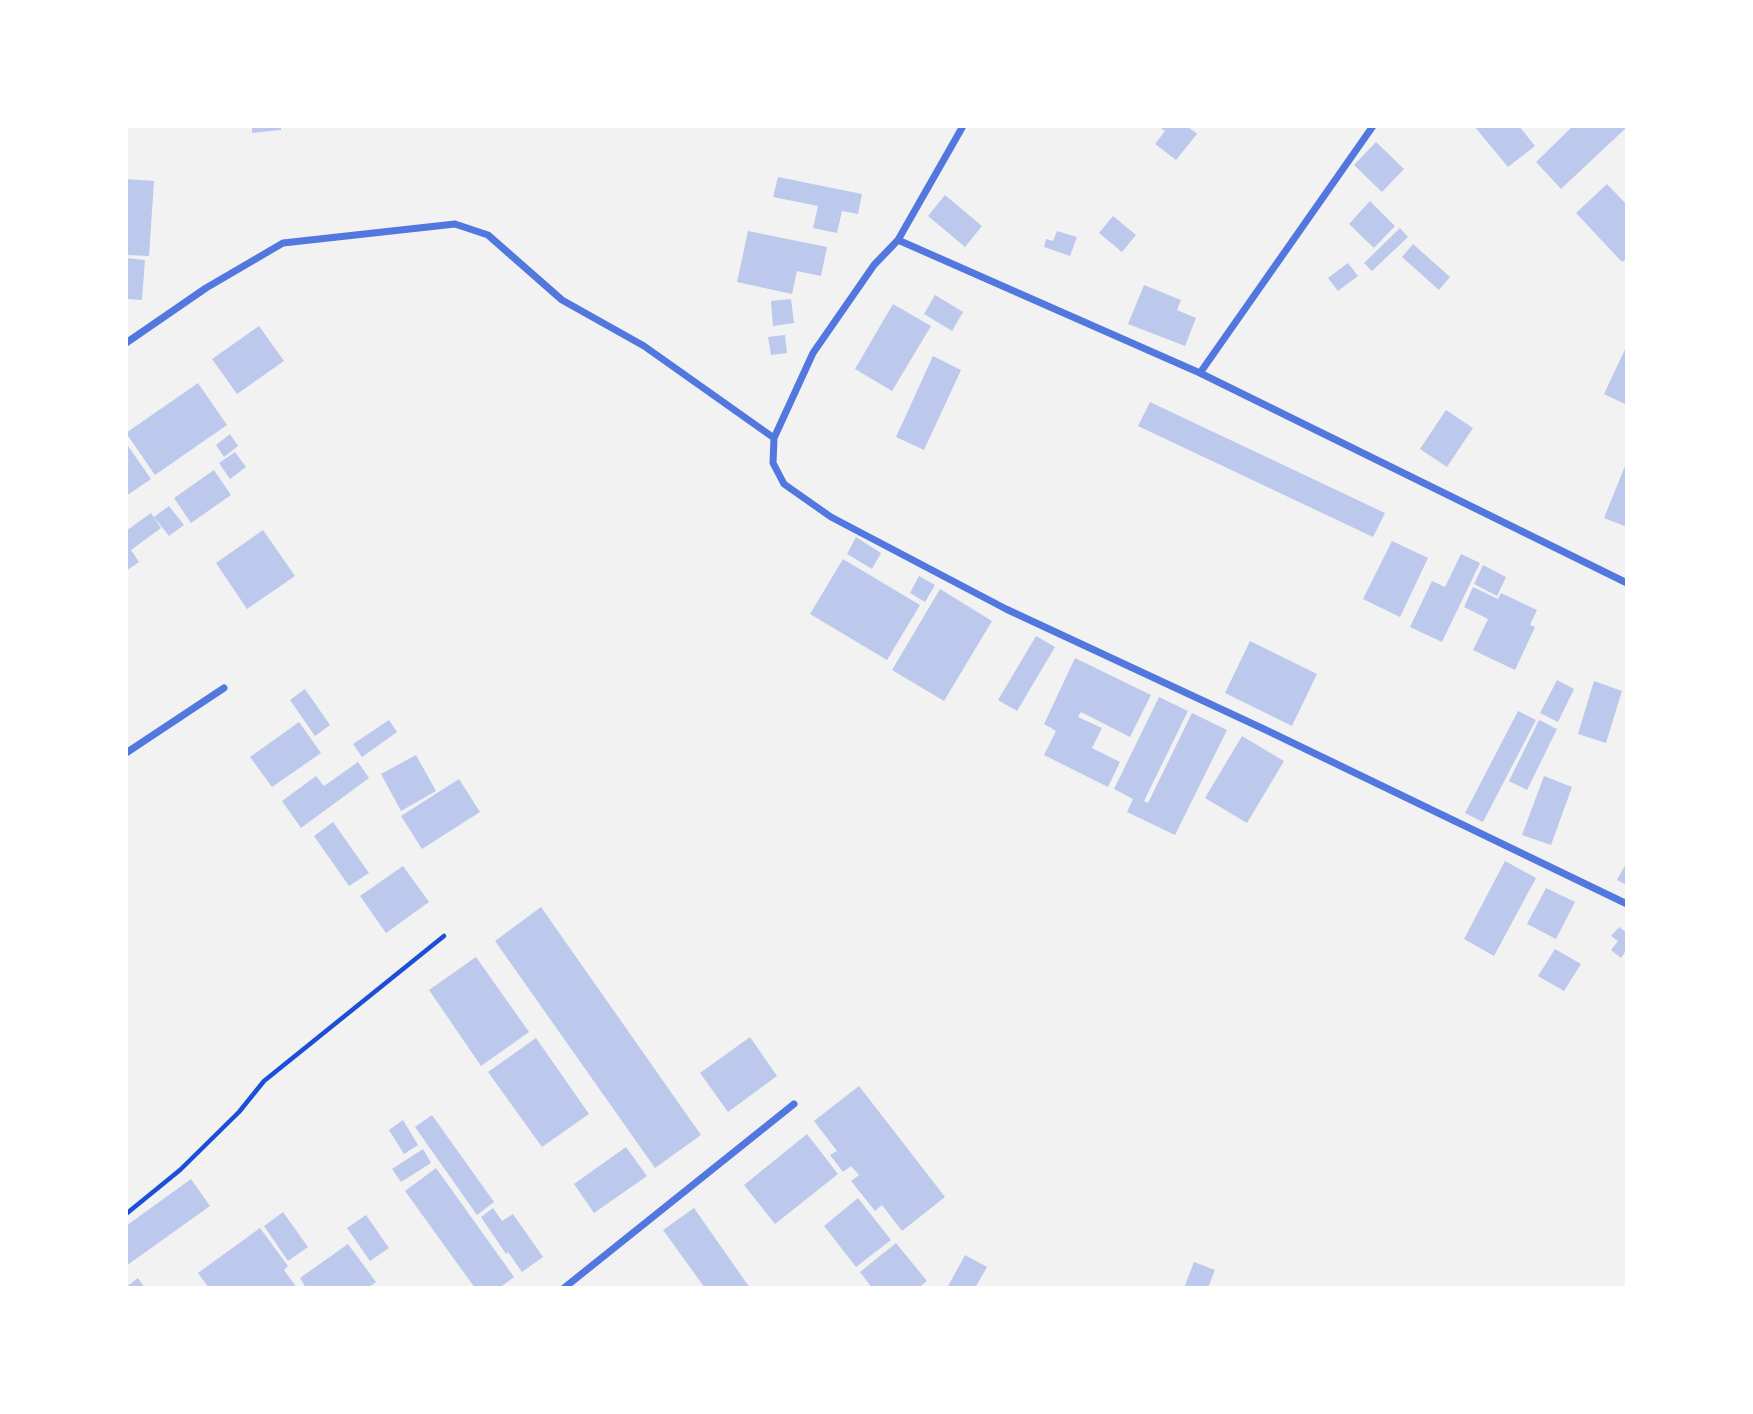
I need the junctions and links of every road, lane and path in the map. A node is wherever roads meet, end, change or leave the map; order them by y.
1 (963, 126) edge
2 (1373, 126) edge
3 (898, 240) junction
4 (126, 343) edge
5 (1200, 373) junction
6 (774, 438) junction
7 (1627, 583) edge
8 (224, 688) dead end
9 (126, 753) edge
10 (1627, 904) edge
11 (444, 936) dead end
12 (794, 1104) dead end
13 (126, 1214) edge
14 (564, 1288) edge

1 - 3 street
2 - 5 street
3 - 5 street
3 - 6 street
4 - 6 street
5 - 7 street
6 - 10 street
8 - 9 street
11 - 13 path
12 - 14 street

